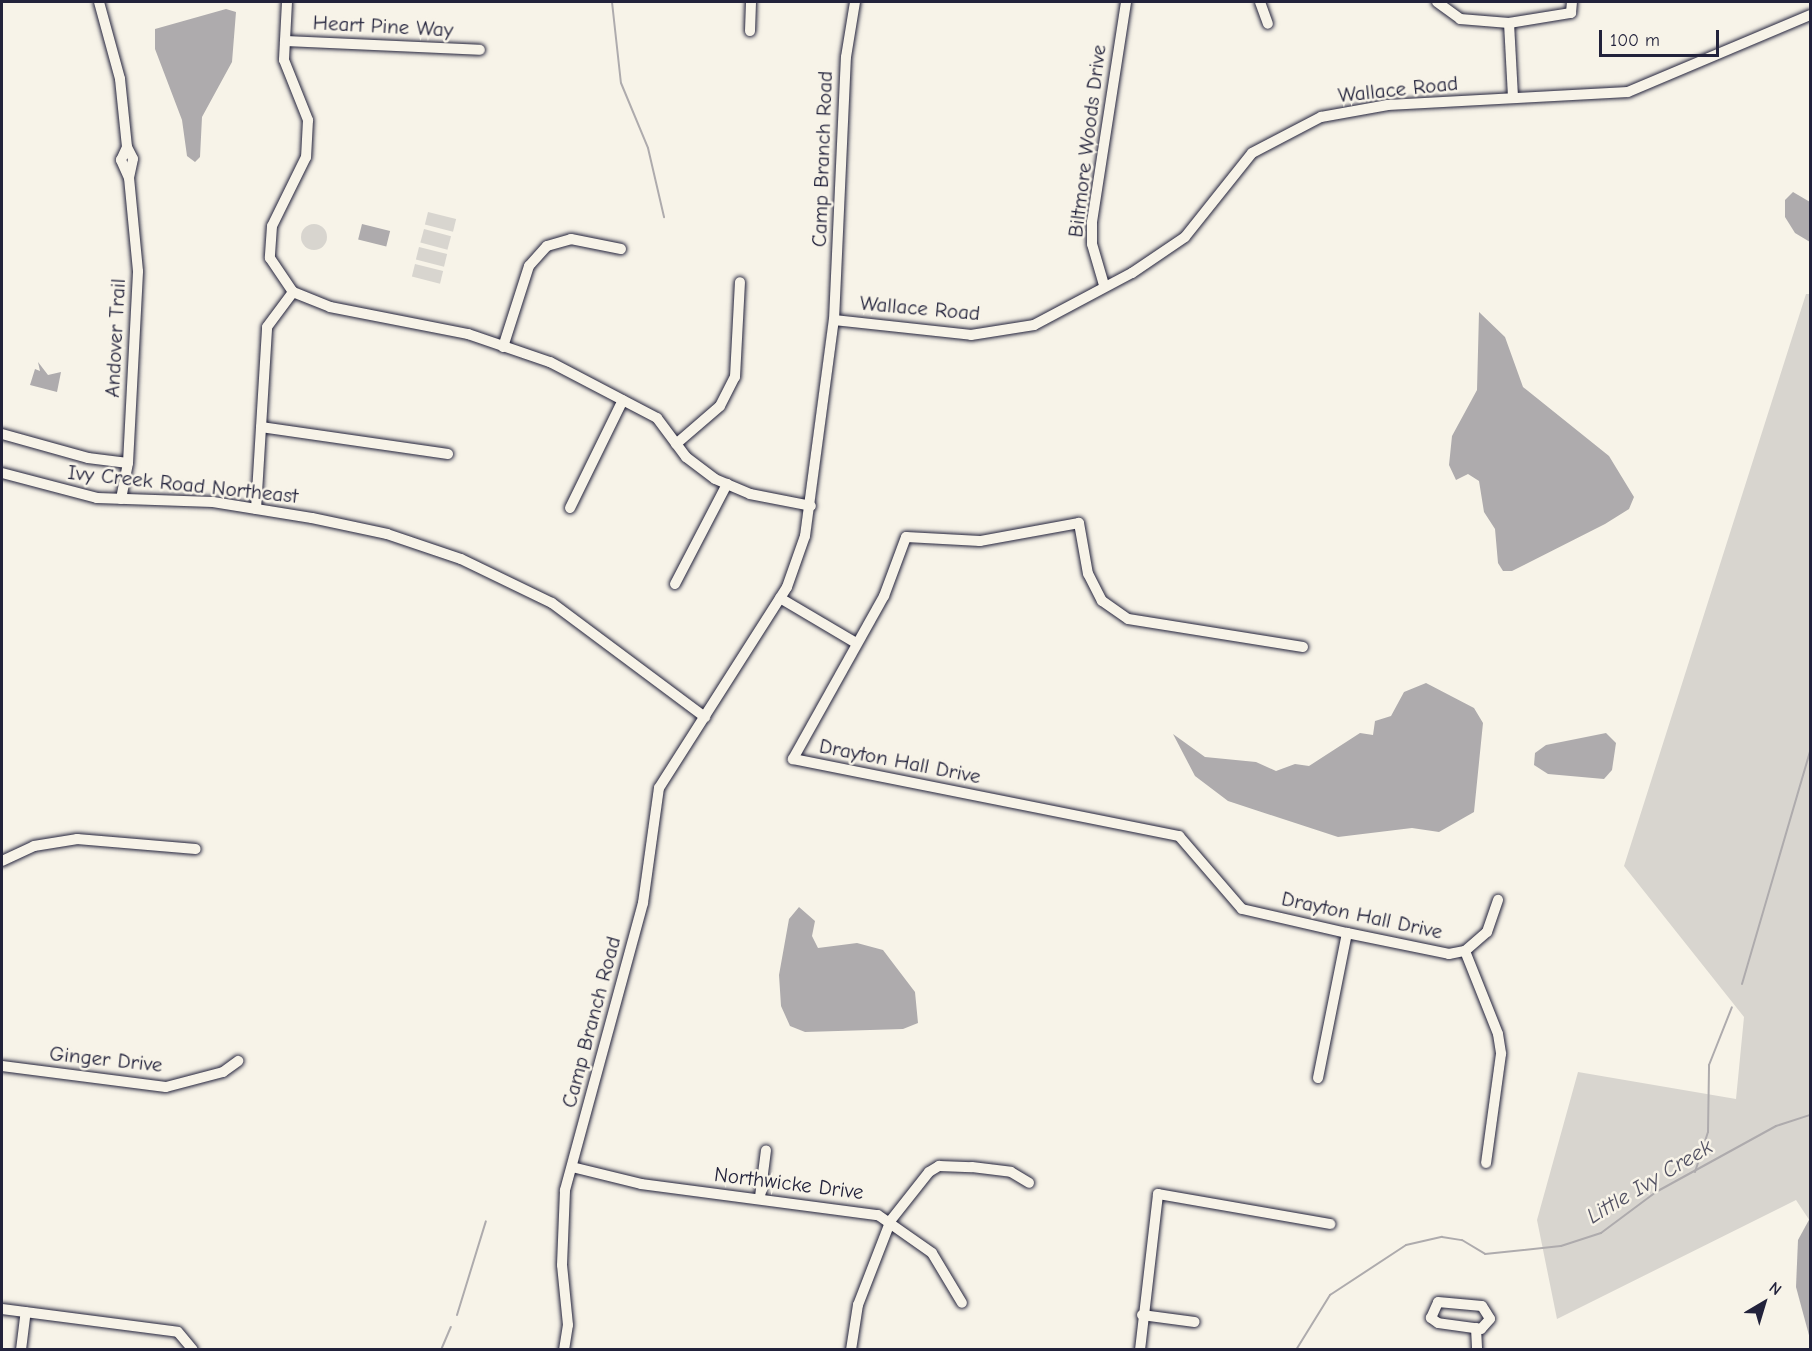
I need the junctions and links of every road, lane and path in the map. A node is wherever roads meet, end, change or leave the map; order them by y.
1 (99, 2) edge
2 (287, 2) edge
3 (751, 2) edge
4 (855, 2) edge
5 (1126, 2) edge
6 (1260, 2) edge
7 (1437, 2) edge
8 (1572, 2) edge
9 (1810, 15) edge
10 (1509, 23) junction
11 (1268, 24) dead end
12 (750, 31) dead end
13 (285, 41) junction
14 (480, 50) dead end
15 (1513, 96) junction
16 (621, 249) dead end
17 (740, 282) dead end
18 (1104, 285) junction
19 (292, 292) junction
20 (834, 320) junction
21 (503, 347) junction
22 (622, 400) junction
23 (261, 427) junction
24 (2, 434) edge
25 (676, 444) junction
26 (448, 454) dead end
27 (128, 462) junction
28 (2, 473) edge
29 (727, 484) junction
30 (121, 499) junction
31 (812, 506) junction
32 (570, 508) dead end
33 (256, 509) junction
34 (675, 584) dead end
35 (780, 598) junction
36 (856, 644) junction
37 (1303, 647) dead end
38 (705, 717) junction
39 (196, 849) dead end
40 (2, 861) edge
41 (1498, 900) dead end
42 (1347, 933) junction
43 (1465, 951) junction
44 (238, 1061) dead end
45 (2, 1066) edge
46 (1318, 1078) dead end
47 (766, 1150) dead end
48 (1486, 1163) dead end
49 (572, 1167) junction
50 (1029, 1183) dead end
51 (760, 1197) junction
52 (891, 1220) junction
53 (1330, 1224) dead end
54 (963, 1303) dead end
55 (2, 1309) edge
56 (26, 1312) junction
57 (1142, 1315) junction
58 (1195, 1322) dead end
59 (1476, 1328) junction
60 (21, 1350) edge
61 (194, 1350) edge
62 (564, 1350) edge
63 (851, 1350) edge
64 (1140, 1350) edge
65 (1477, 1350) edge

1 - 27 street, Andover Trail
2 - 13 street
3 - 12 street
4 - 20 street, Camp Branch Road
5 - 18 street, Biltmore Woods Drive
6 - 11 street
7 - 10 street
8 - 10 street
9 - 15 street, Wallace Road
10 - 15 street
13 - 14 street, Heart Pine Way
13 - 19 street
15 - 18 street, Wallace Road
16 - 21 street
17 - 25 street
18 - 20 street, Wallace Road
19 - 21 street
19 - 23 street
20 - 31 street, Camp Branch Road
21 - 22 street
22 - 25 street
22 - 32 street
23 - 26 street
23 - 33 street
24 - 27 street
25 - 29 street
27 - 30 street, Andover Trail
28 - 30 street, Ivy Creek Road Northeast
29 - 31 street
29 - 34 street
30 - 33 street, Ivy Creek Road Northeast
31 - 35 street, Camp Branch Road
33 - 38 street, Ivy Creek Road Northeast
35 - 36 street
35 - 38 street, Camp Branch Road
36 - 37 street, Drayton Hall Drive
36 - 42 street, Drayton Hall Drive
38 - 49 street, Camp Branch Road
39 - 40 street
41 - 43 street, Drayton Hall Drive
42 - 43 street, Drayton Hall Drive
42 - 46 street
43 - 48 street
44 - 45 street, Ginger Drive
47 - 51 street
49 - 51 street, Northwicke Drive
49 - 62 street, Camp Branch Road
50 - 52 street
51 - 52 street, Northwicke Drive
52 - 54 street, Northwicke Drive
52 - 63 street
53 - 57 street
55 - 56 street
56 - 60 street
56 - 61 street
57 - 58 street
57 - 64 street
59 - 59 street
59 - 65 street

